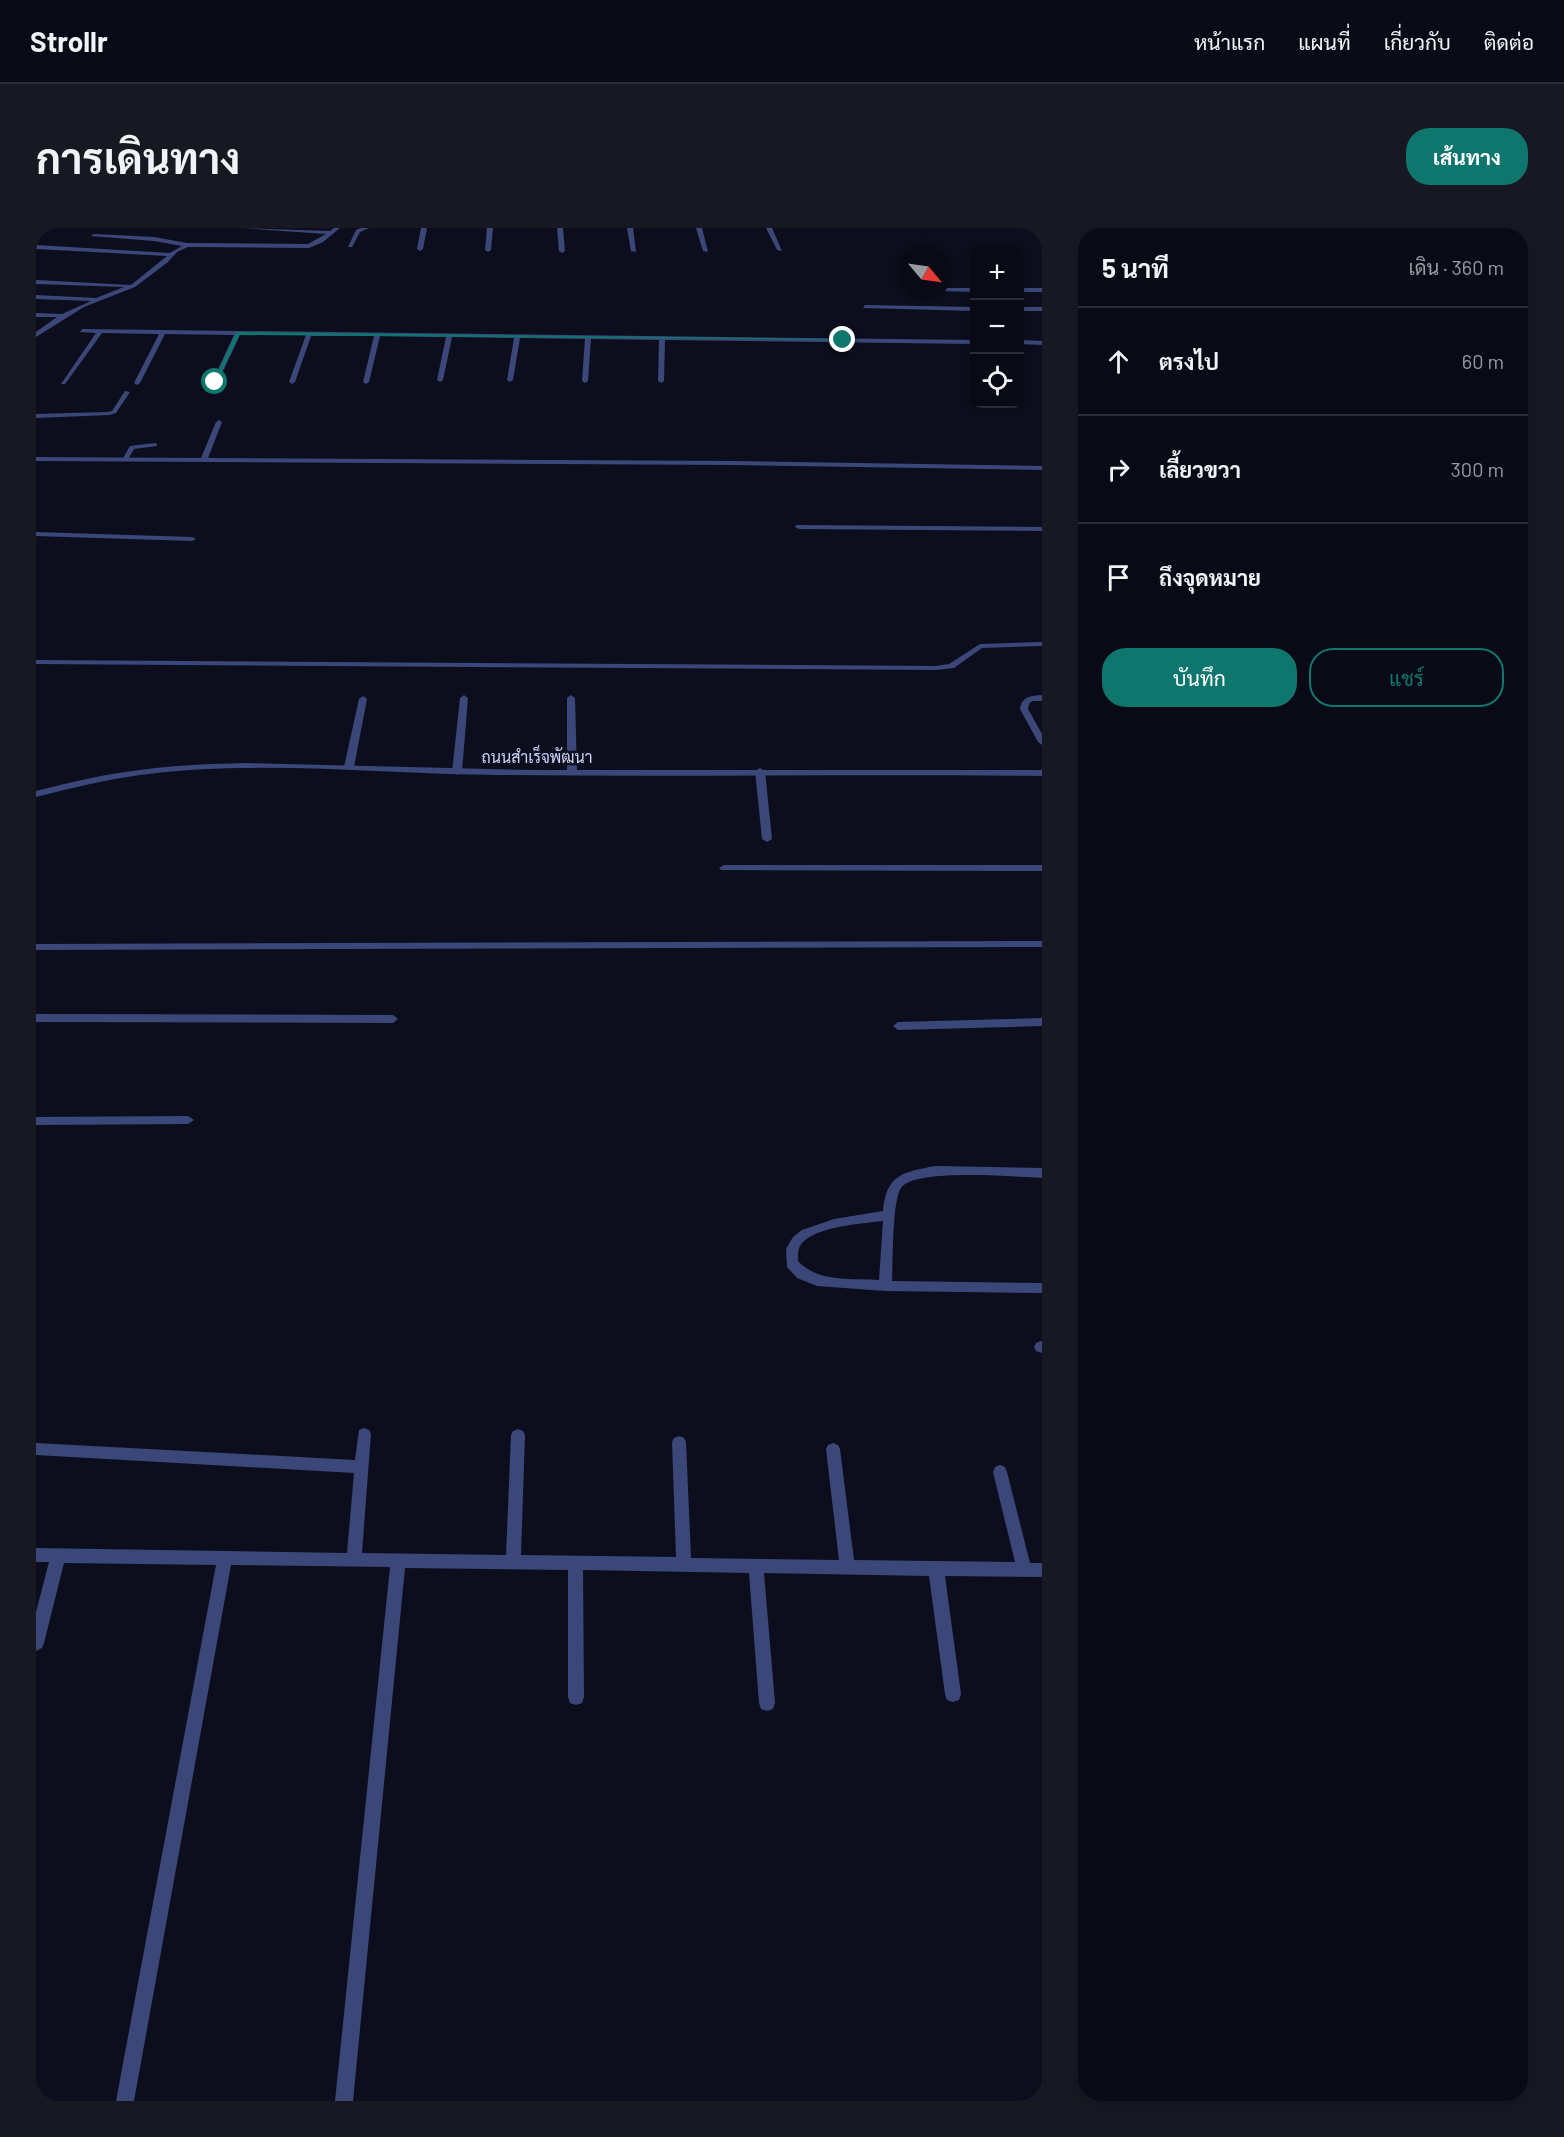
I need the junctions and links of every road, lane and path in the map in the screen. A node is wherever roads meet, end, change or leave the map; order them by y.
1 (244, 228) edge
2 (366, 228) edge
3 (424, 228) edge
4 (490, 228) edge
5 (560, 228) edge
6 (630, 228) edge
7 (699, 228) edge
8 (769, 228) edge
9 (335, 230) edge
10 (94, 236) dead end
11 (187, 245) junction
12 (350, 246) dead end
13 (36, 247) edge
14 (420, 249) dead end
15 (488, 249) dead end
16 (780, 250) dead end
17 (562, 251) dead end
18 (634, 251) dead end
19 (706, 251) dead end
20 (172, 255) junction
21 (36, 282) edge
22 (133, 286) junction
23 (952, 290) edge
24 (970, 290) edge
25 (1024, 290) edge
26 (1042, 290) edge
27 (36, 297) edge
28 (101, 299) junction
29 (865, 307) dead end
30 (970, 309) edge
31 (1024, 309) edge
32 (1042, 309) edge
33 (36, 315) edge
34 (63, 316) junction
35 (82, 331) dead end
36 (100, 331) junction
37 (162, 333) junction
38 (238, 333) junction
39 (309, 334) junction
40 (36, 335) edge
41 (377, 335) junction
42 (449, 336) junction
43 (517, 336) junction
44 (588, 337) junction
45 (662, 339) junction
46 (970, 342) edge
47 (1024, 342) edge
48 (1042, 343) edge
49 (440, 380) dead end
50 (510, 380) dead end
51 (585, 381) dead end
52 (661, 381) dead end
53 (215, 382) dead end
54 (292, 382) dead end
55 (366, 382) dead end
56 (63, 383) dead end
57 (137, 383) dead end
58 (127, 392) dead end
59 (36, 416) edge
60 (219, 422) dead end
61 (155, 446) dead end
62 (36, 459) edge
63 (125, 460) junction
64 (204, 460) junction
65 (1042, 468) edge
66 (799, 527) dead end
67 (1042, 529) edge
68 (36, 534) edge
69 (192, 539) dead end
70 (1042, 644) edge
71 (36, 662) edge
72 (464, 698) dead end
73 (571, 698) dead end
74 (1042, 698) edge
75 (363, 699) dead end
76 (1042, 742) edge
77 (350, 767) junction
78 (759, 771) junction
79 (457, 772) junction
80 (572, 772) junction
81 (1042, 773) edge
82 (36, 794) edge
83 (767, 839) dead end
84 (724, 868) dead end
85 (1042, 868) edge
86 (1042, 944) edge
87 (36, 946) edge
88 (36, 1018) edge
89 (393, 1019) dead end
90 (1042, 1022) edge
91 (898, 1026) dead end
92 (188, 1120) dead end
93 (36, 1121) edge
94 (1042, 1173) edge
95 (889, 1215) junction
96 (885, 1286) junction
97 (1042, 1288) edge
98 (364, 1434) dead end
99 (518, 1435) dead end
100 (679, 1442) dead end
101 (36, 1449) edge
102 (833, 1449) dead end
103 (362, 1467) junction
104 (1000, 1473) dead end
105 (36, 1555) edge
106 (58, 1555) junction
107 (225, 1558) junction
108 (354, 1560) junction
109 (398, 1561) junction
110 (513, 1562) junction
111 (575, 1563) junction
112 (684, 1565) junction
113 (756, 1566) junction
114 (847, 1567) junction
115 (936, 1569) junction
116 (1024, 1570) junction
117 (1042, 1570) edge
118 (36, 1643) edge
119 (953, 1694) dead end
120 (576, 1697) dead end
121 (768, 1703) dead end
122 (125, 2101) edge
123 (344, 2101) edge

1 - 9 street
2 - 12 street
3 - 14 street
4 - 15 street
5 - 17 street
6 - 18 street
7 - 19 street
8 - 16 street
9 - 11 street
10 - 11 street
11 - 20 street
13 - 20 street
20 - 22 street
21 - 22 street
22 - 28 street
23 - 24 street
25 - 26 street
27 - 28 street
28 - 34 street
29 - 30 street
31 - 32 street
33 - 34 street
34 - 40 street
35 - 36 street
36 - 37 street
36 - 56 street
37 - 38 street
37 - 57 street
38 - 39 street
38 - 53 street
39 - 41 street
39 - 54 street
41 - 42 street
41 - 55 street
42 - 43 street
42 - 49 street
43 - 44 street
43 - 50 street
44 - 45 street
44 - 51 street
45 - 46 street
45 - 52 street
47 - 48 street
58 - 59 street
60 - 64 street
61 - 63 street
62 - 63 street
63 - 64 street
64 - 65 street
66 - 67 street
68 - 69 street
70 - 71 street
72 - 79 street
73 - 80 street
74 - 76 street
75 - 77 street
77 - 79 street, ถนนสำเร็จพัฒนา
77 - 82 street, ถนนสำเร็จพัฒนา
78 - 80 street, ถนนสำเร็จพัฒนา
78 - 81 street, ถนนสำเร็จพัฒนา
78 - 83 street
79 - 80 street, ถนนสำเร็จพัฒนา
84 - 85 street
86 - 87 street
88 - 89 street
90 - 91 street
92 - 93 street
94 - 95 street
95 - 96 street
95 - 96 street
96 - 97 street
98 - 103 street
99 - 110 street
100 - 112 street
101 - 103 street
102 - 114 street
103 - 108 street
104 - 116 street
105 - 106 street
106 - 107 street
106 - 118 street
107 - 108 street
107 - 122 street
108 - 109 street
109 - 110 street
109 - 123 street
110 - 111 street
111 - 112 street
111 - 120 street
112 - 113 street
113 - 114 street
113 - 121 street
114 - 115 street
115 - 116 street
115 - 119 street
116 - 117 street

